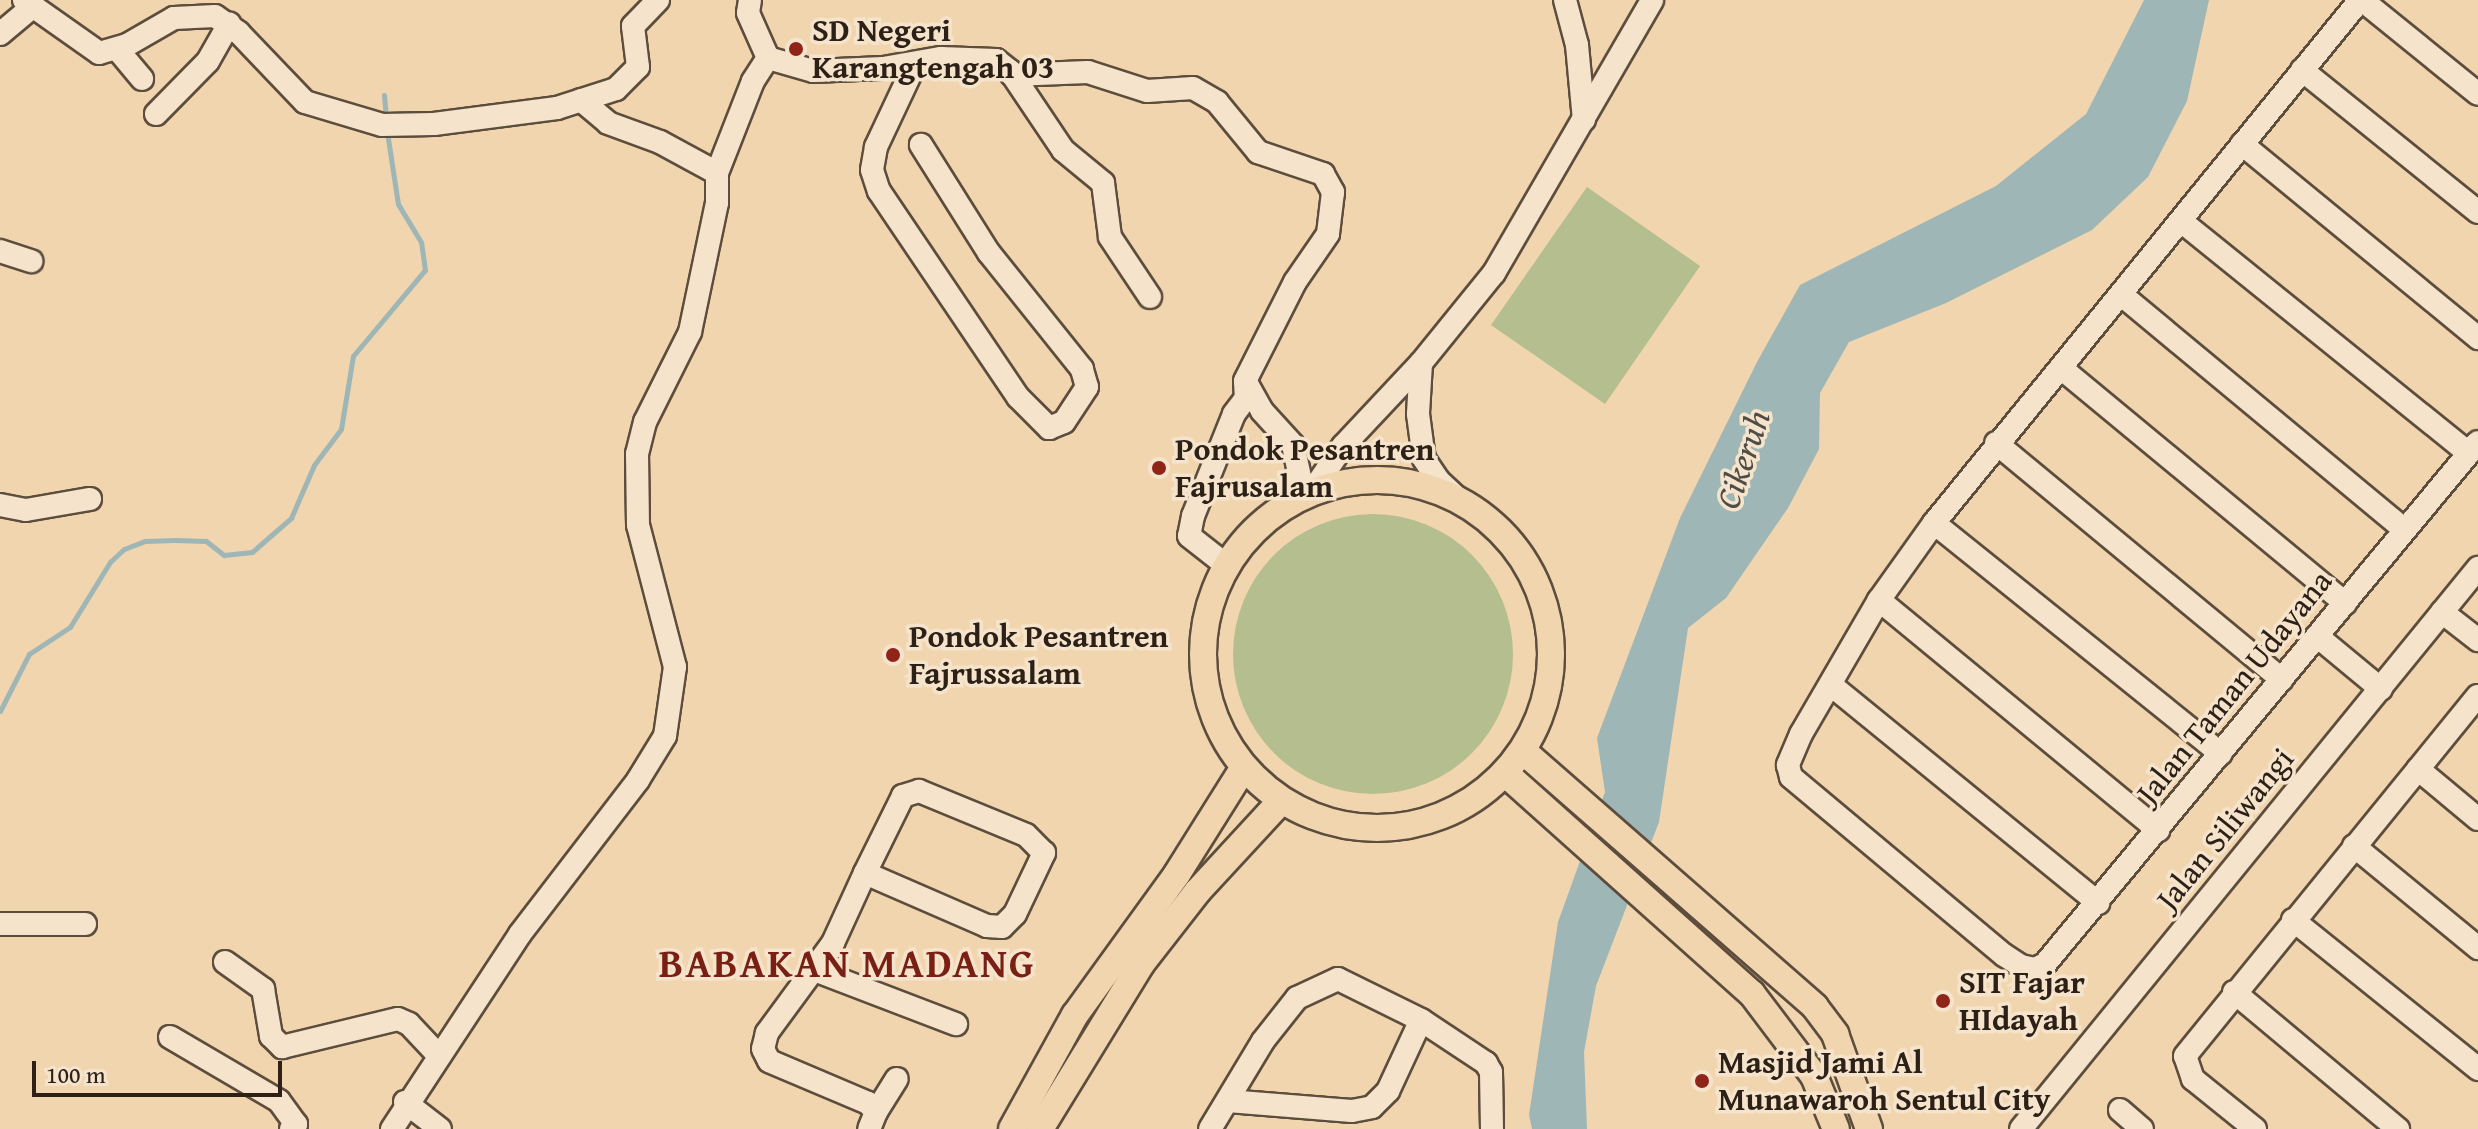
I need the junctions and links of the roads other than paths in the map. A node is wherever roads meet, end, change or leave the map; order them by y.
1 (658, 0) edge
2 (750, 0) edge
3 (1565, 0) edge
4 (1652, 0) edge
5 (2361, 0) edge
6 (28, 4) edge
7 (229, 24) junction
8 (0, 34) edge
9 (117, 49) junction
10 (768, 58) junction
11 (915, 64) junction
12 (2302, 70) junction
13 (1012, 75) junction
14 (142, 79) dead end
15 (2478, 94) edge
16 (581, 100) junction
17 (156, 114) dead end
18 (1585, 122) junction
19 (2242, 144) junction
20 (921, 145) dead end
21 (717, 173) junction
22 (2478, 212) edge
23 (2181, 221) junction
24 (0, 251) edge
25 (31, 261) dead end
26 (2123, 296) junction
27 (1150, 297) dead end
28 (2478, 338) edge
29 (1421, 363) junction
30 (2061, 368) junction
31 (1245, 381) junction
32 (1996, 443) junction
33 (2473, 447) edge
34 (1308, 494) junction
35 (90, 499) dead end
36 (1463, 503) junction
37 (0, 505) edge
38 (1934, 523) junction
39 (2405, 530) junction
40 (1226, 565) junction
41 (2478, 568) edge
42 (1879, 600) junction
43 (2345, 603) junction
44 (2442, 612) junction
45 (2317, 636) junction
46 (2478, 640) edge
47 (2282, 680) junction
48 (1831, 685) junction
49 (2381, 689) junction
50 (2478, 696) edge
51 (1523, 751) junction
52 (2221, 754) junction
53 (1244, 767) junction
54 (2418, 769) junction
55 (1506, 774) junction
56 (1282, 800) junction
57 (2478, 819) edge
58 (2158, 830) junction
59 (2354, 846) junction
60 (865, 873) junction
61 (2098, 903) junction
62 (2293, 920) junction
63 (0, 924) edge
64 (85, 924) dead end
65 (2478, 948) edge
66 (225, 962) dead end
67 (817, 971) junction
68 (2234, 992) junction
69 (1421, 1020) junction
70 (956, 1024) dead end
71 (170, 1037) dead end
72 (439, 1056) junction
73 (2478, 1069) edge
74 (897, 1079) dead end
75 (1228, 1101) junction
76 (405, 1102) junction
77 (2120, 1110) dead end
78 (872, 1120) edge
79 (299, 1127) edge
80 (2028, 1127) edge
81 (1869, 1128) edge
82 (392, 1129) edge
83 (440, 1129) edge
84 (1012, 1129) edge
85 (1040, 1129) edge
86 (1210, 1129) edge
87 (1492, 1129) edge
88 (1836, 1129) edge
89 (2142, 1129) edge
90 (2255, 1129) edge
91 (2398, 1129) edge

1 - 16 street
2 - 10 street
3 - 18 street
4 - 18 street
5 - 12 street
5 - 15 street
6 - 8 street
6 - 9 street
7 - 9 street
7 - 16 street
7 - 17 street
9 - 14 street
10 - 11 street
10 - 21 street
11 - 13 street
11 - 20 street
12 - 19 street
12 - 22 street
13 - 27 street
13 - 31 street
16 - 21 street
18 - 29 street
19 - 23 street
19 - 28 street
21 - 72 street
23 - 26 street
23 - 33 street
24 - 25 street
26 - 30 street
26 - 39 street
29 - 34 street
29 - 36 street
30 - 32 street
30 - 43 street
31 - 34 street
31 - 40 street
32 - 38 street
32 - 47 street
33 - 39 street, Jalan Taman Udayana
34 - 36 main road
34 - 40 main road
35 - 37 street
36 - 51 main road
38 - 42 street
38 - 52 street
39 - 43 street, Jalan Taman Udayana
40 - 53 main road
41 - 44 street, Jalan Siliwangi
42 - 48 street
42 - 58 street
43 - 45 street, Jalan Taman Udayana
44 - 46 street
44 - 49 street, Jalan Siliwangi
45 - 47 street, Jalan Taman Udayana
45 - 49 street
47 - 52 street, Jalan Taman Udayana
48 - 61 street
48 - 61 street, Jalan Taman Udayana
49 - 80 street, Jalan Siliwangi
50 - 54 street
51 - 55 main road
51 - 81 main road
52 - 58 street, Jalan Taman Udayana
53 - 56 main road
53 - 84 main road
54 - 57 street
54 - 59 street
55 - 56 main road
55 - 88 main road
56 - 85 main road
58 - 61 street, Jalan Taman Udayana
59 - 62 street
59 - 65 street
60 - 60 street
60 - 67 street
62 - 68 street
62 - 73 street
63 - 64 street
66 - 72 street
67 - 70 street
67 - 78 street
68 - 90 street
68 - 91 street
69 - 75 street
69 - 75 street
69 - 87 street
71 - 79 street
72 - 76 street
74 - 78 street
75 - 86 street
76 - 82 street
76 - 83 street
77 - 89 street

